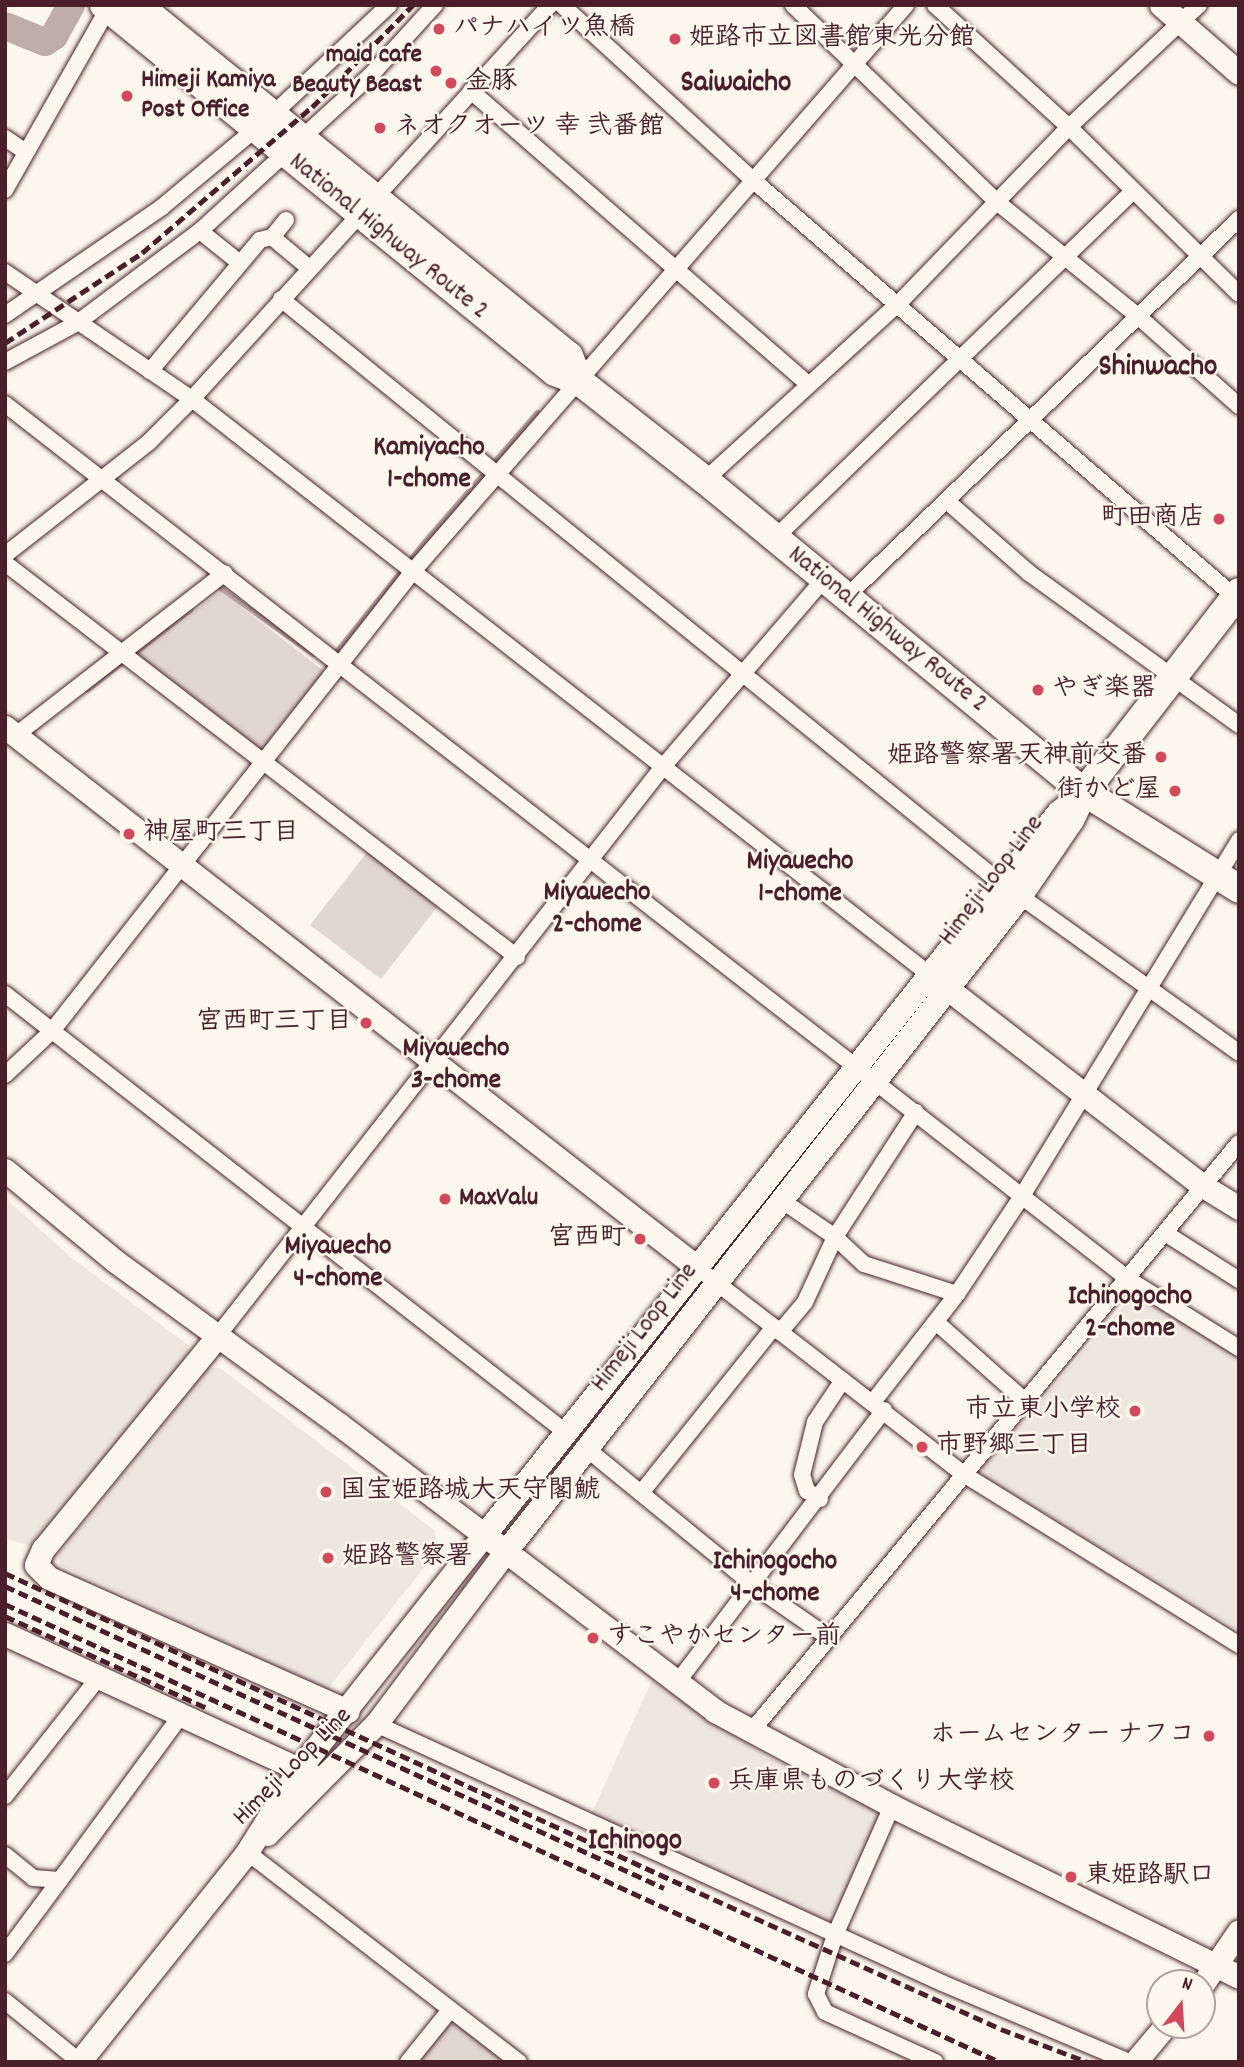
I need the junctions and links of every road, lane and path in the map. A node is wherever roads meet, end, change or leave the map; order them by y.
1 (138, 5) edge
2 (389, 5) edge
3 (435, 5) edge
4 (550, 5) edge
5 (562, 5) edge
6 (793, 5) edge
7 (906, 5) edge
8 (935, 5) edge
9 (1160, 5) edge
10 (1199, 5) edge
11 (108, 6) edge
12 (1181, 22) junction
13 (855, 63) junction
14 (1239, 73) edge
15 (471, 91) junction
16 (264, 123) junction
17 (1069, 127) junction
18 (5, 138) edge
19 (293, 147) junction
20 (26, 152) junction
21 (754, 181) junction
22 (5, 190) edge
23 (1132, 192) junction
24 (997, 201) junction
25 (364, 205) junction
26 (1239, 219) edge
27 (286, 220) dead end
28 (200, 231) junction
29 (272, 237) junction
30 (1064, 258) junction
31 (1200, 258) junction
32 (240, 263) junction
33 (308, 267) junction
34 (678, 267) junction
35 (5, 272) edge
36 (1239, 295) edge
37 (38, 296) junction
38 (281, 299) junction
39 (899, 303) junction
40 (5, 315) edge
41 (1139, 317) junction
42 (76, 323) junction
43 (962, 357) junction
44 (5, 362) edge
45 (150, 371) junction
46 (579, 381) junction
47 (807, 383) junction
48 (192, 399) junction
49 (5, 404) edge
50 (1239, 406) edge
51 (1032, 418) junction
52 (499, 475) junction
53 (102, 480) junction
54 (705, 480) junction
55 (948, 502) junction
56 (775, 538) junction
57 (5, 555) edge
58 (5, 563) edge
59 (414, 570) junction
60 (225, 573) junction
61 (824, 579) junction
62 (1237, 594) edge
63 (847, 596) junction
64 (124, 653) junction
65 (342, 665) junction
66 (743, 676) junction
67 (1173, 677) junction
68 (1239, 726) edge
69 (11, 731) edge
70 (265, 763) junction
71 (662, 768) junction
72 (1084, 793) junction
73 (1239, 841) edge
74 (589, 862) junction
75 (182, 863) junction
76 (1227, 882) edge
77 (1012, 890) junction
78 (517, 957) junction
79 (938, 981) junction
80 (1148, 988) junction
81 (5, 994) edge
82 (52, 1031) junction
83 (1239, 1053) edge
84 (435, 1061) junction
85 (867, 1074) junction
86 (5, 1075) edge
87 (1082, 1093) junction
88 (916, 1112) junction
89 (1239, 1143) edge
90 (5, 1170) edge
91 (1203, 1186) junction
92 (1022, 1196) junction
93 (781, 1200) junction
94 (1239, 1208) edge
95 (306, 1226) junction
96 (1165, 1233) junction
97 (835, 1237) junction
98 (707, 1275) junction
99 (1128, 1279) junction
100 (1239, 1279) edge
101 (957, 1294) junction
102 (936, 1322) junction
103 (777, 1329) junction
104 (216, 1338) junction
105 (1239, 1348) edge
106 (844, 1380) junction
107 (1026, 1402) junction
108 (878, 1406) junction
109 (568, 1434) junction
110 (587, 1449) junction
111 (965, 1475) junction
112 (641, 1493) junction
113 (820, 1499) junction
114 (484, 1535) junction
115 (505, 1552) junction
116 (753, 1585) junction
117 (5, 1634) edge
118 (828, 1637) junction
119 (1239, 1645) edge
120 (99, 1677) junction
121 (676, 1684) junction
122 (348, 1711) junction
123 (181, 1715) junction
124 (376, 1724) junction
125 (750, 1734) junction
126 (299, 1769) junction
127 (322, 1781) junction
128 (5, 1796) edge
129 (892, 1806) junction
130 (247, 1852) junction
131 (5, 1855) edge
132 (60, 1880) junction
133 (1239, 1931) edge
134 (835, 1935) junction
135 (5, 1954) edge
136 (1218, 1968) junction
137 (1239, 1977) edge
138 (5, 2001) edge
139 (450, 2010) junction
140 (1154, 2039) edge
141 (79, 2061) edge
142 (408, 2062) edge
143 (519, 2062) edge
144 (935, 2062) edge
145 (1129, 2062) edge
146 (1135, 2062) edge

1 - 16 highway, National Highway Route 2
2 - 16 street
3 - 19 street
4 - 15 street
5 - 21 street
6 - 13 street
7 - 13 street
8 - 17 street
9 - 12 street
10 - 12 street
11 - 16 highway, National Highway Route 2
11 - 20 street
12 - 14 street
12 - 17 street
13 - 21 street
13 - 24 street
15 - 25 street
15 - 34 street
16 - 19 highway, National Highway Route 2
16 - 37 street
17 - 23 street
17 - 24 street
18 - 20 street
19 - 25 highway, National Highway Route 2
19 - 28 street
20 - 22 street
21 - 34 street
21 - 39 street
23 - 30 street
23 - 31 street
24 - 30 street
24 - 39 street
25 - 33 street
25 - 46 highway, National Highway Route 2
26 - 31 street
27 - 29 street
28 - 32 street
28 - 42 street
29 - 32 street
29 - 33 street
30 - 41 street
30 - 43 street
31 - 36 street
31 - 41 street
32 - 45 street
33 - 38 street
34 - 46 street
34 - 47 street
35 - 37 street
37 - 40 street
37 - 42 street
38 - 48 street
38 - 52 street
39 - 43 street
39 - 47 street
41 - 50 street
41 - 51 street
42 - 44 street
42 - 45 street
43 - 51 street
43 - 56 street
45 - 48 street
46 - 52 street
46 - 54 highway, National Highway Route 2
47 - 54 street
48 - 53 street
48 - 59 street
49 - 53 street
51 - 55 street
51 - 62 street
52 - 59 street
52 - 66 street
53 - 57 street
53 - 60 street
54 - 56 highway, National Highway Route 2
55 - 63 street
55 - 67 street
56 - 61 highway, National Highway Route 2
58 - 64 street
59 - 65 street
59 - 71 street
60 - 64 street
60 - 65 street
61 - 63 highway, National Highway Route 2
61 - 66 street
62 - 67 highway
63 - 72 highway, National Highway Route 2
64 - 69 street
64 - 70 street
65 - 70 street
65 - 74 street
66 - 71 street
66 - 77 street
67 - 68 street
67 - 72 highway
69 - 75 street
70 - 75 street
70 - 78 street
71 - 74 street
71 - 79 street
72 - 76 highway, National Highway Route 2
72 - 77 street, Himeji Loop Line
73 - 76 street
74 - 78 street
74 - 85 street
75 - 82 street
75 - 84 street
76 - 80 street
77 - 79 street, Himeji Loop Line
77 - 80 street
78 - 84 street
79 - 85 street, Himeji Loop Line
79 - 87 street
80 - 83 street
80 - 87 street
81 - 82 street
82 - 86 street
82 - 95 street
84 - 95 street
84 - 98 street
85 - 88 street
85 - 93 street, Himeji Loop Line
85 - 98 street, Himeji Loop Line
87 - 91 street
87 - 92 street
88 - 92 street
88 - 97 street
89 - 91 street
90 - 104 street
91 - 94 street
91 - 96 street
92 - 99 street
92 - 101 street
93 - 97 street
93 - 98 street, Himeji Loop Line
95 - 104 street
95 - 109 street
96 - 99 street
96 - 100 street
97 - 101 street
97 - 103 street
98 - 103 street
98 - 109 street, Himeji Loop Line
98 - 110 street, Himeji Loop Line
99 - 105 street
99 - 107 street
101 - 102 street
102 - 107 street
102 - 108 street
103 - 106 street
103 - 112 street
104 - 114 street
104 - 122 street
106 - 108 street
106 - 113 street
107 - 111 street
108 - 111 street
108 - 113 street
109 - 114 street, Himeji Loop Line
110 - 112 street
110 - 115 street, Himeji Loop Line
111 - 118 street
111 - 119 street
112 - 116 street
113 - 116 street
114 - 115 street
114 - 122 street, Himeji Loop Line
115 - 121 street
115 - 124 street, Himeji Loop Line
116 - 118 street
116 - 121 street
117 - 120 street
118 - 125 street
120 - 123 street
120 - 128 street
121 - 125 street
122 - 126 street, Himeji Loop Line
123 - 126 street
123 - 132 street
124 - 127 street, Himeji Loop Line
124 - 134 street
125 - 129 street
126 - 127 street
126 - 130 street, Himeji Loop Line
127 - 130 street, Himeji Loop Line
129 - 134 street
129 - 136 street
130 - 139 street
130 - 141 street, Himeji Loop Line
131 - 132 street
132 - 135 street
133 - 136 street
134 - 144 street
134 - 145 street
136 - 137 street
138 - 141 street
139 - 142 street
139 - 143 street
140 - 146 street

